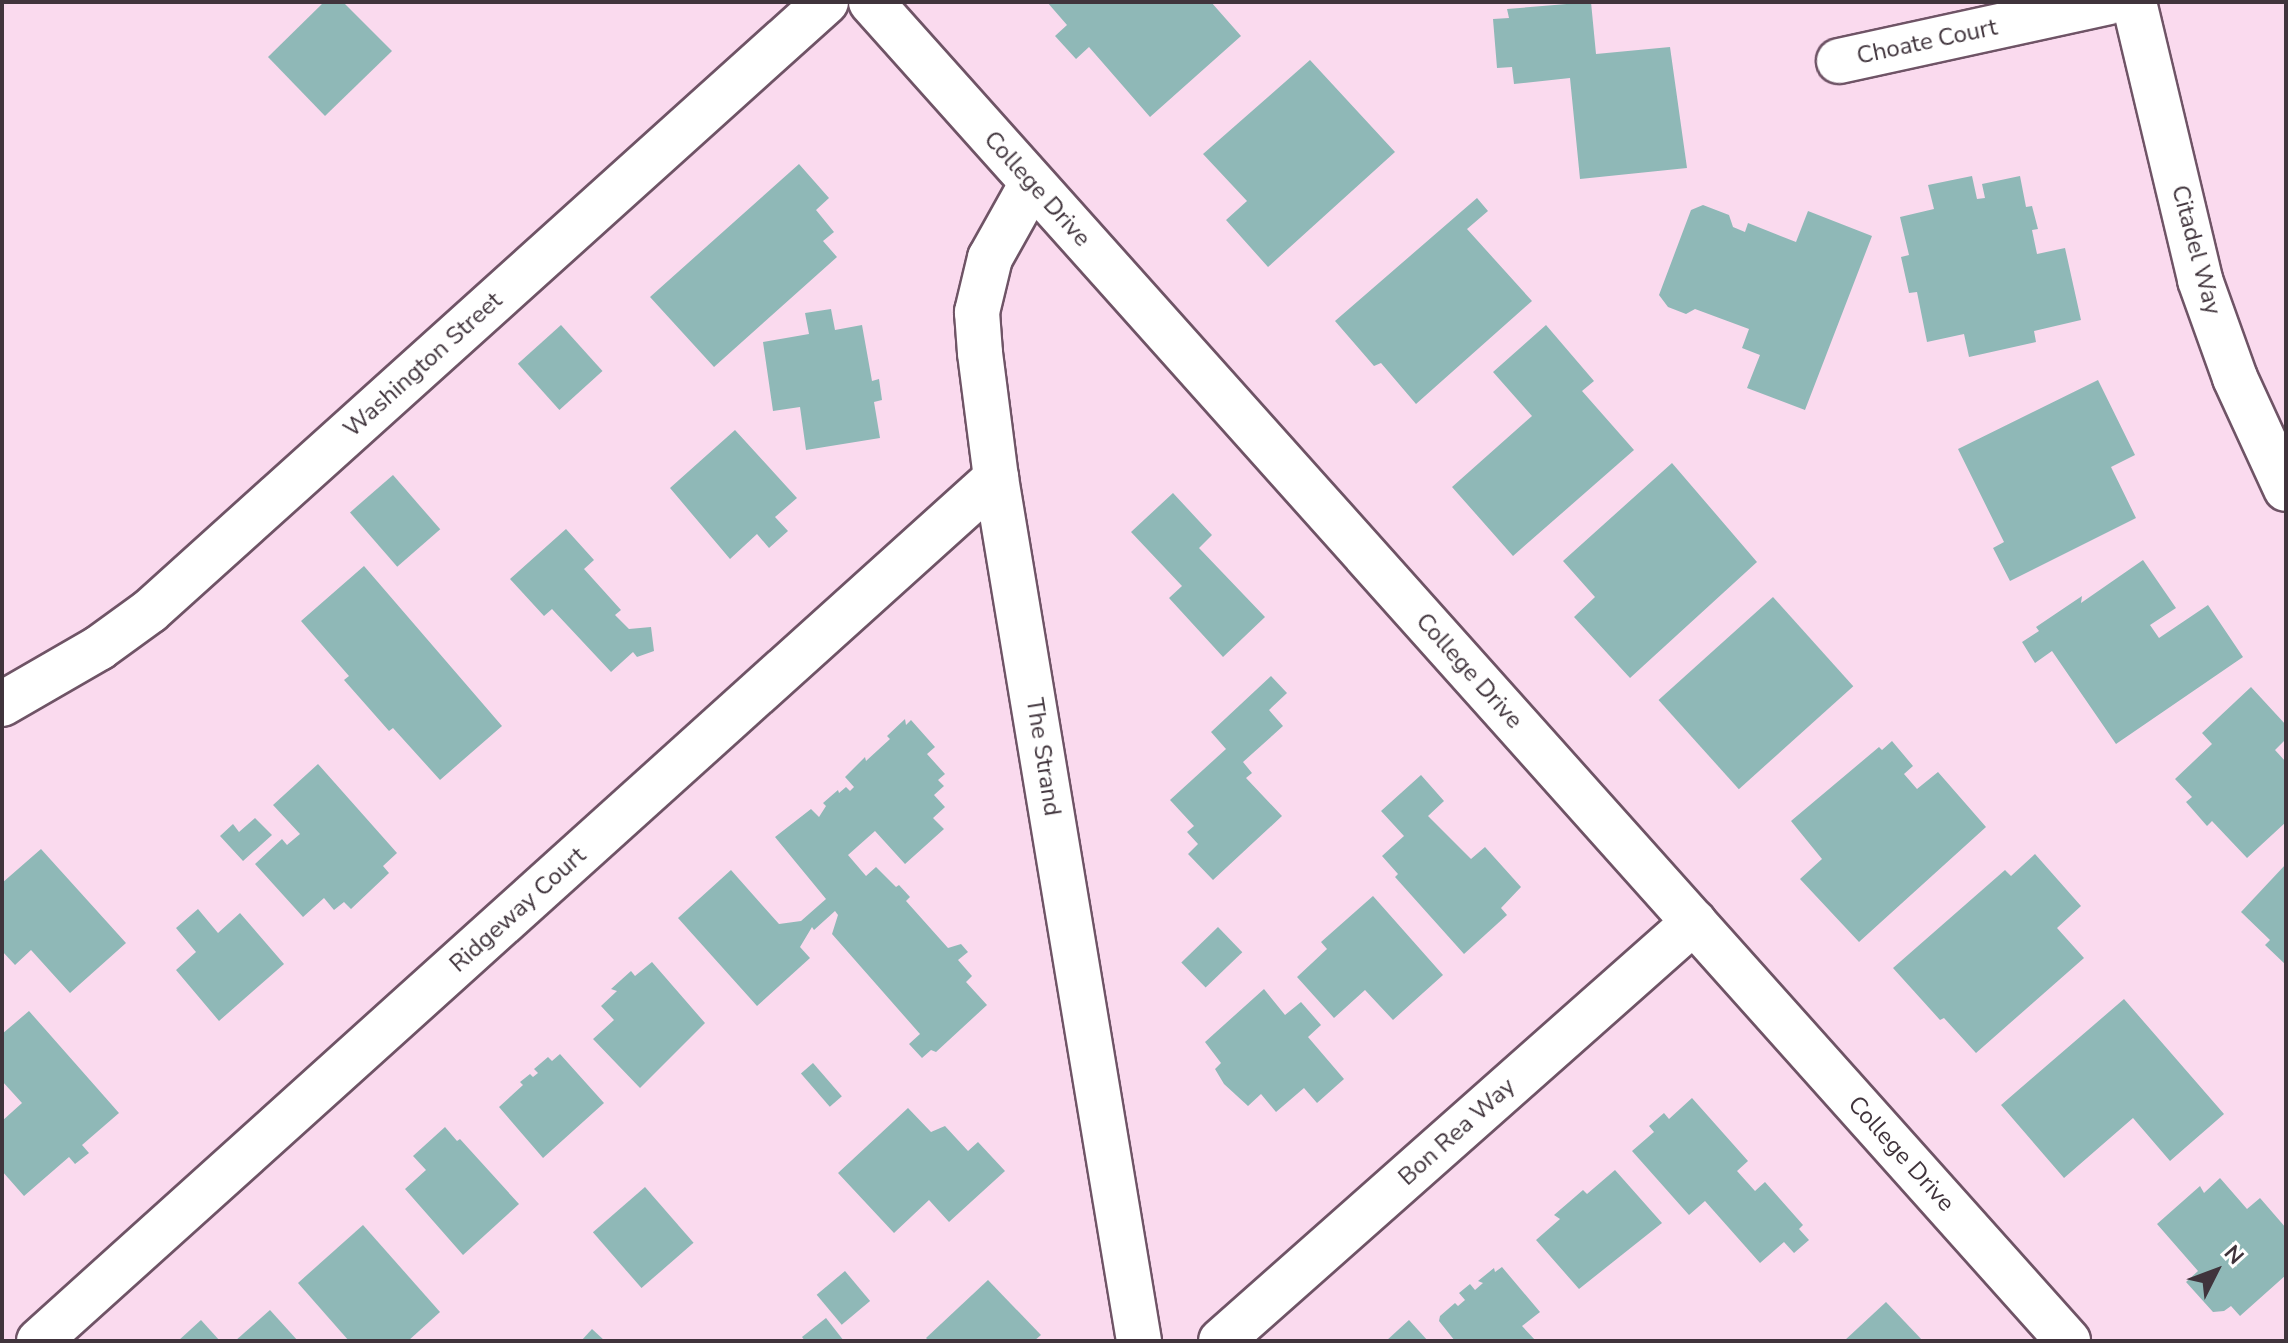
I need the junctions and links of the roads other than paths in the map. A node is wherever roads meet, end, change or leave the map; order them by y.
1 (826, 2) edge
2 (871, 2) edge
3 (2109, 2) edge
4 (2134, 2) edge
5 (1839, 61) dead end
6 (1032, 183) junction
7 (996, 478) junction
8 (2286, 489) edge
9 (2, 704) edge
10 (1694, 922) junction
11 (39, 1341) edge
12 (1139, 1341) edge
13 (1221, 1341) edge
14 (2068, 1341) edge

1 - 9 street, Washington Street
2 - 6 street, College Drive
3 - 5 street, Choate Court
4 - 8 street, Citadel Way
6 - 7 street, The Strand
6 - 10 street, College Drive
7 - 11 street, Ridgeway Court
7 - 12 street, The Strand
10 - 13 street, Bon Rea Way
10 - 14 street, College Drive

